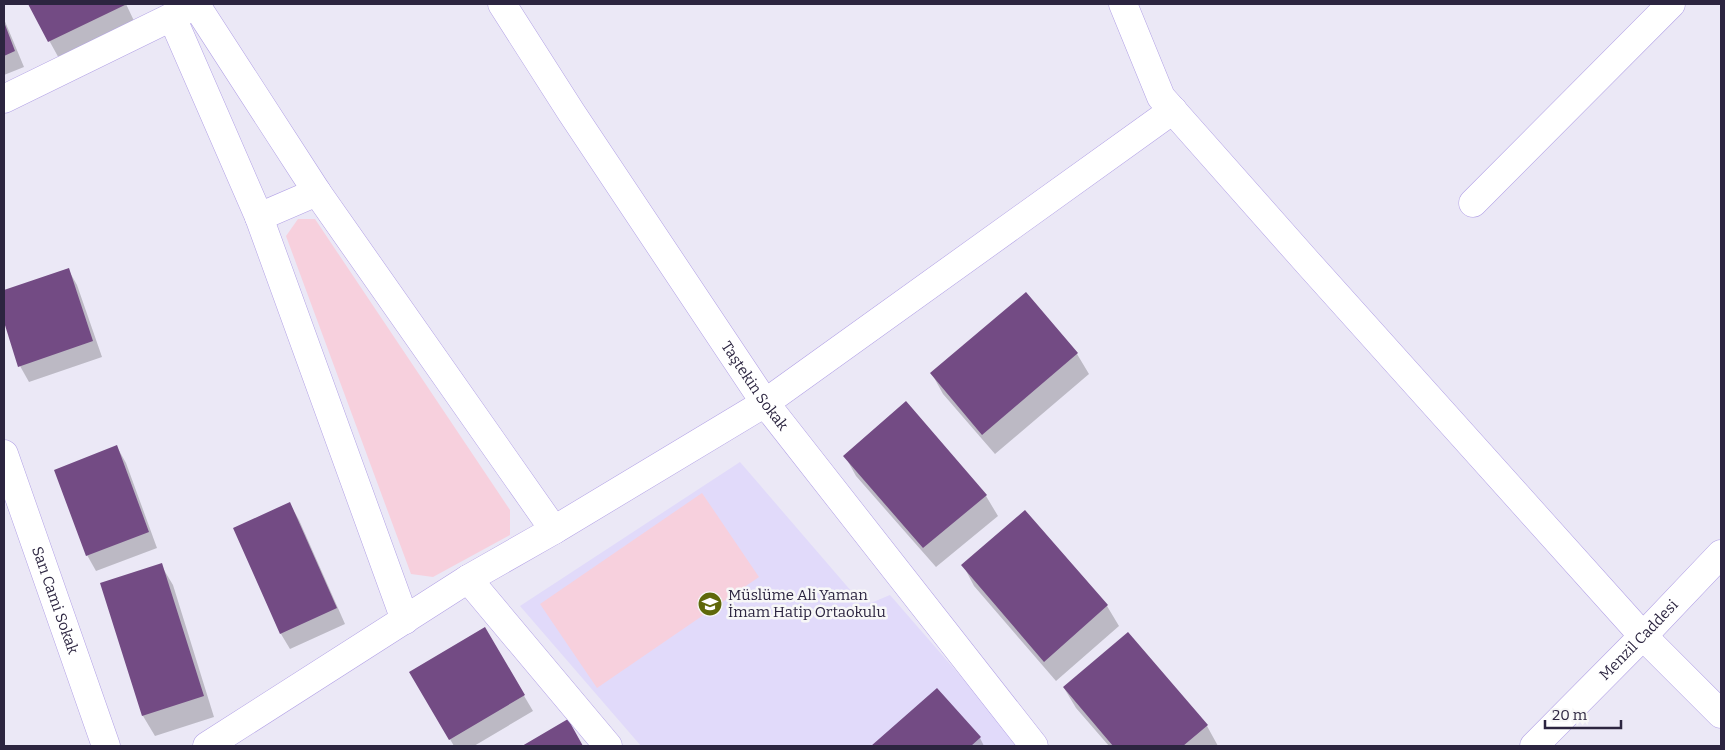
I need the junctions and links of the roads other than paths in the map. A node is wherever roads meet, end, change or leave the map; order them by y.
1 (502, 4) edge
2 (1123, 4) edge
3 (1671, 4) edge
4 (188, 9) edge
5 (4, 99) edge
6 (1172, 110) junction
7 (317, 192) junction
8 (1472, 204) dead end
9 (259, 217) junction
10 (765, 403) junction
11 (4, 454) edge
12 (554, 530) junction
13 (1721, 554) edge
14 (468, 579) junction
15 (406, 620) junction
16 (1643, 636) junction
17 (1721, 714) edge
18 (106, 746) edge
19 (207, 746) edge
20 (608, 746) edge
21 (1034, 746) edge
22 (1534, 746) edge

1 - 10 street, Taştekin Sokak
2 - 6 street
3 - 8 street
4 - 5 street
4 - 7 street
4 - 9 street
6 - 10 street
6 - 16 street
7 - 9 street
7 - 12 street
9 - 15 street
10 - 12 street
10 - 21 street, Taştekin Sokak
11 - 18 street, Sarı Cami Sokak
12 - 14 street
13 - 16 street, Menzil Caddesi
14 - 15 street
14 - 20 street
15 - 19 street
16 - 17 street
16 - 22 street, Menzil Caddesi

